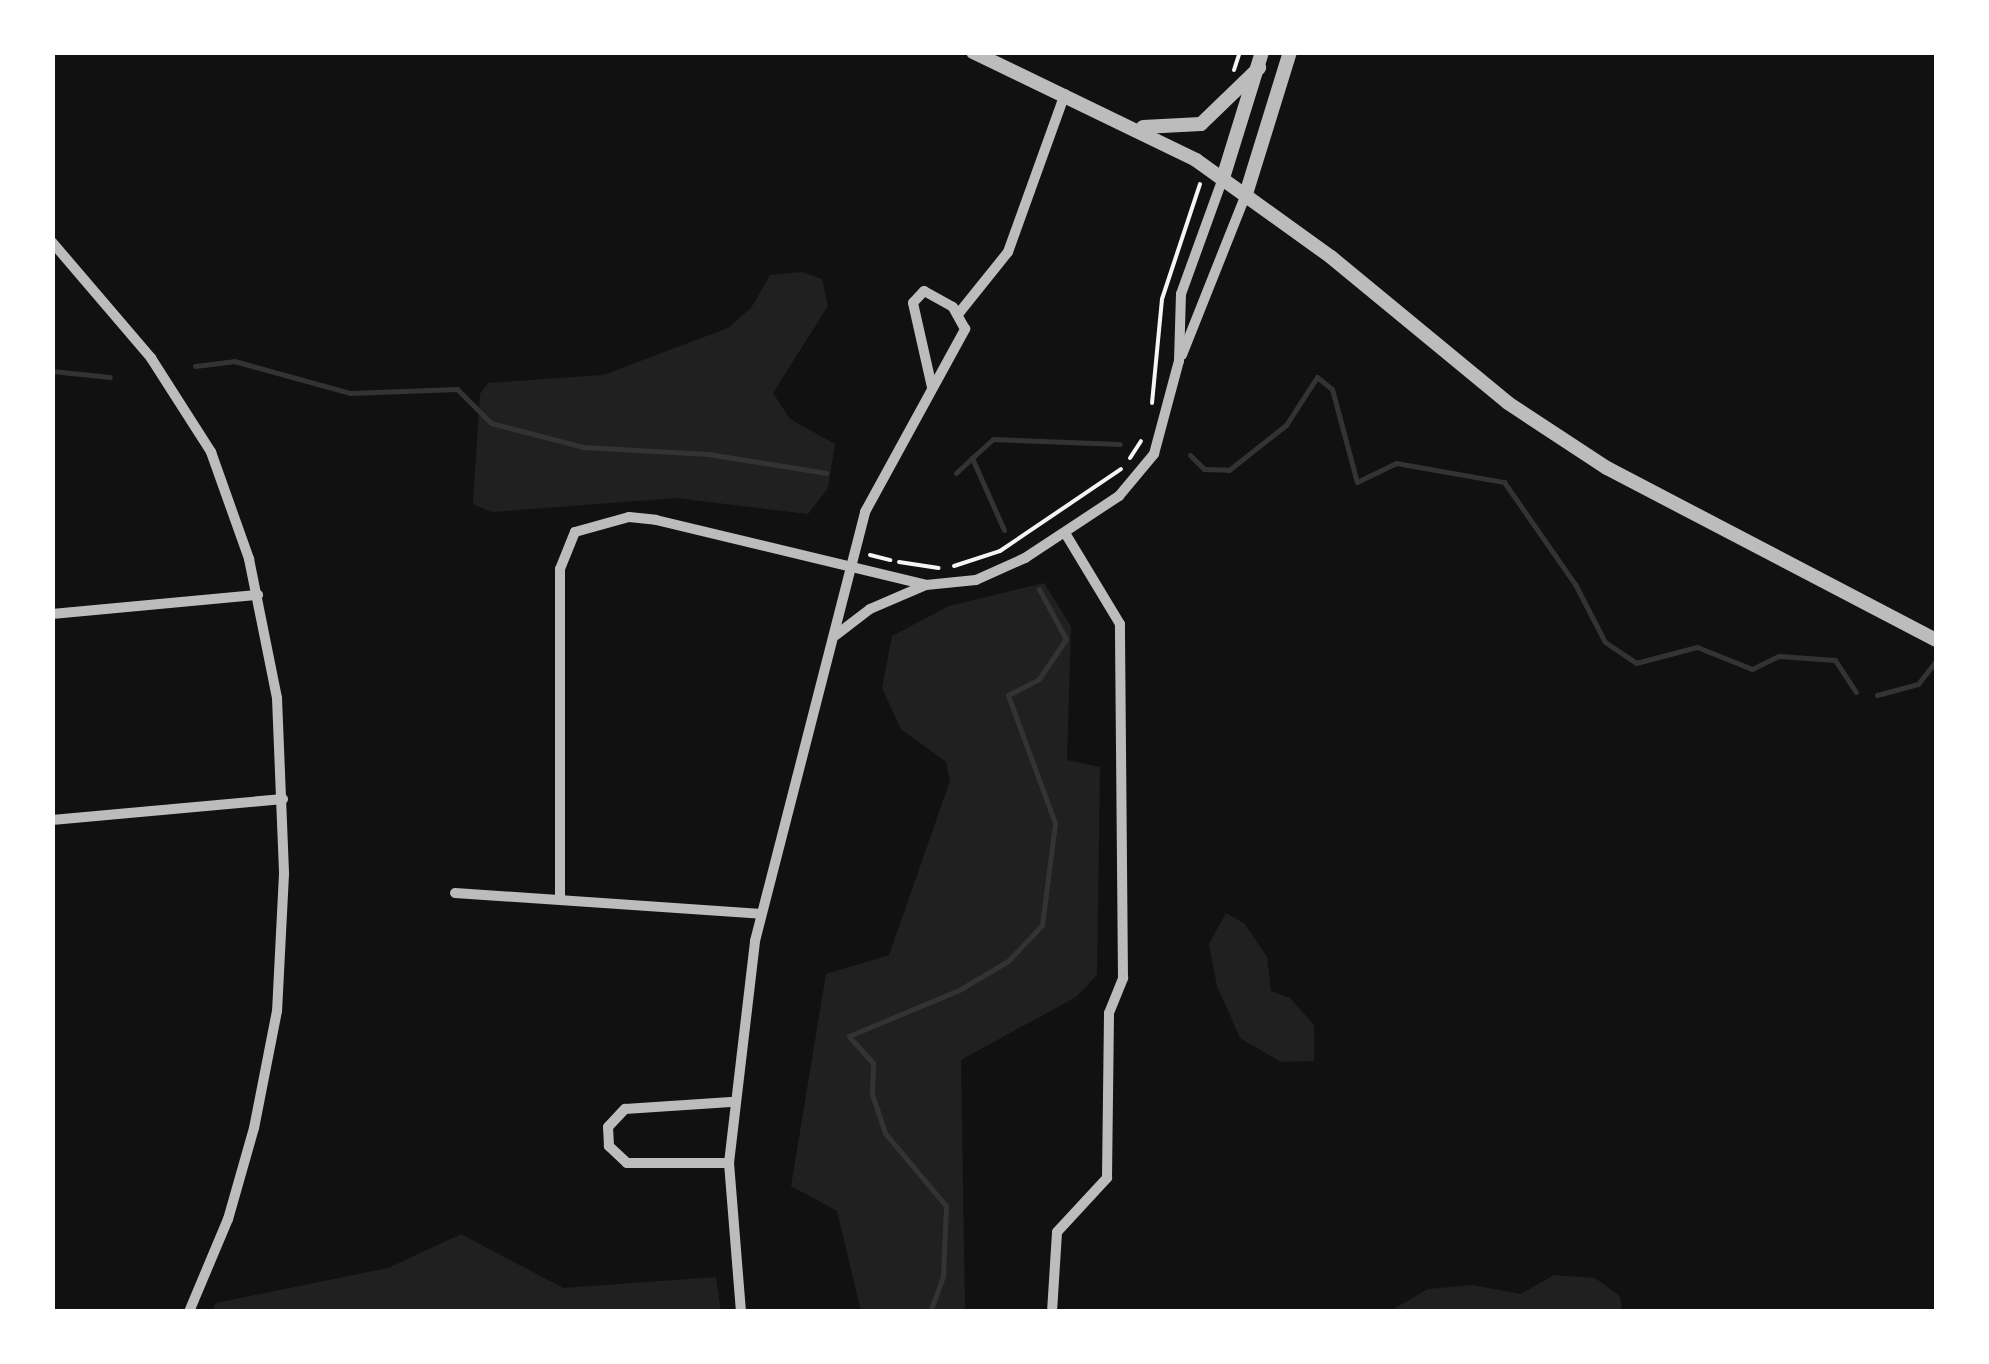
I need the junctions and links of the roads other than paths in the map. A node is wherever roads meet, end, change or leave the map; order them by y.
1 (973, 52) edge
2 (1290, 52) edge
3 (1261, 60) edge
4 (1066, 93) junction
5 (1137, 127) junction
6 (1223, 178) junction
7 (1246, 194) junction
8 (52, 242) edge
9 (959, 313) junction
10 (1180, 361) junction
11 (932, 387) junction
12 (1065, 533) junction
13 (852, 569) junction
14 (926, 585) junction
15 (258, 595) junction
16 (52, 614) edge
17 (836, 636) junction
18 (1936, 640) edge
19 (284, 798) junction
20 (52, 820) edge
21 (455, 893) dead end
22 (560, 897) junction
23 (761, 914) junction
24 (731, 1102) junction
25 (729, 1164) junction
26 (190, 1312) edge
27 (741, 1312) edge
28 (1052, 1312) edge

1 - 4 street
2 - 7 street
3 - 5 street
3 - 6 street
4 - 5 street
4 - 9 street
5 - 6 street
6 - 7 street
6 - 10 street
7 - 10 street
7 - 18 street
8 - 15 street
9 - 11 street
9 - 11 street
10 - 12 street
11 - 13 street
12 - 14 street
12 - 28 street
13 - 14 street
13 - 17 street
13 - 22 street
14 - 17 street
15 - 16 street
15 - 19 street
17 - 23 street
19 - 20 street
19 - 26 street
21 - 22 street
22 - 23 street
23 - 24 street
24 - 25 street
24 - 25 street
25 - 27 street

